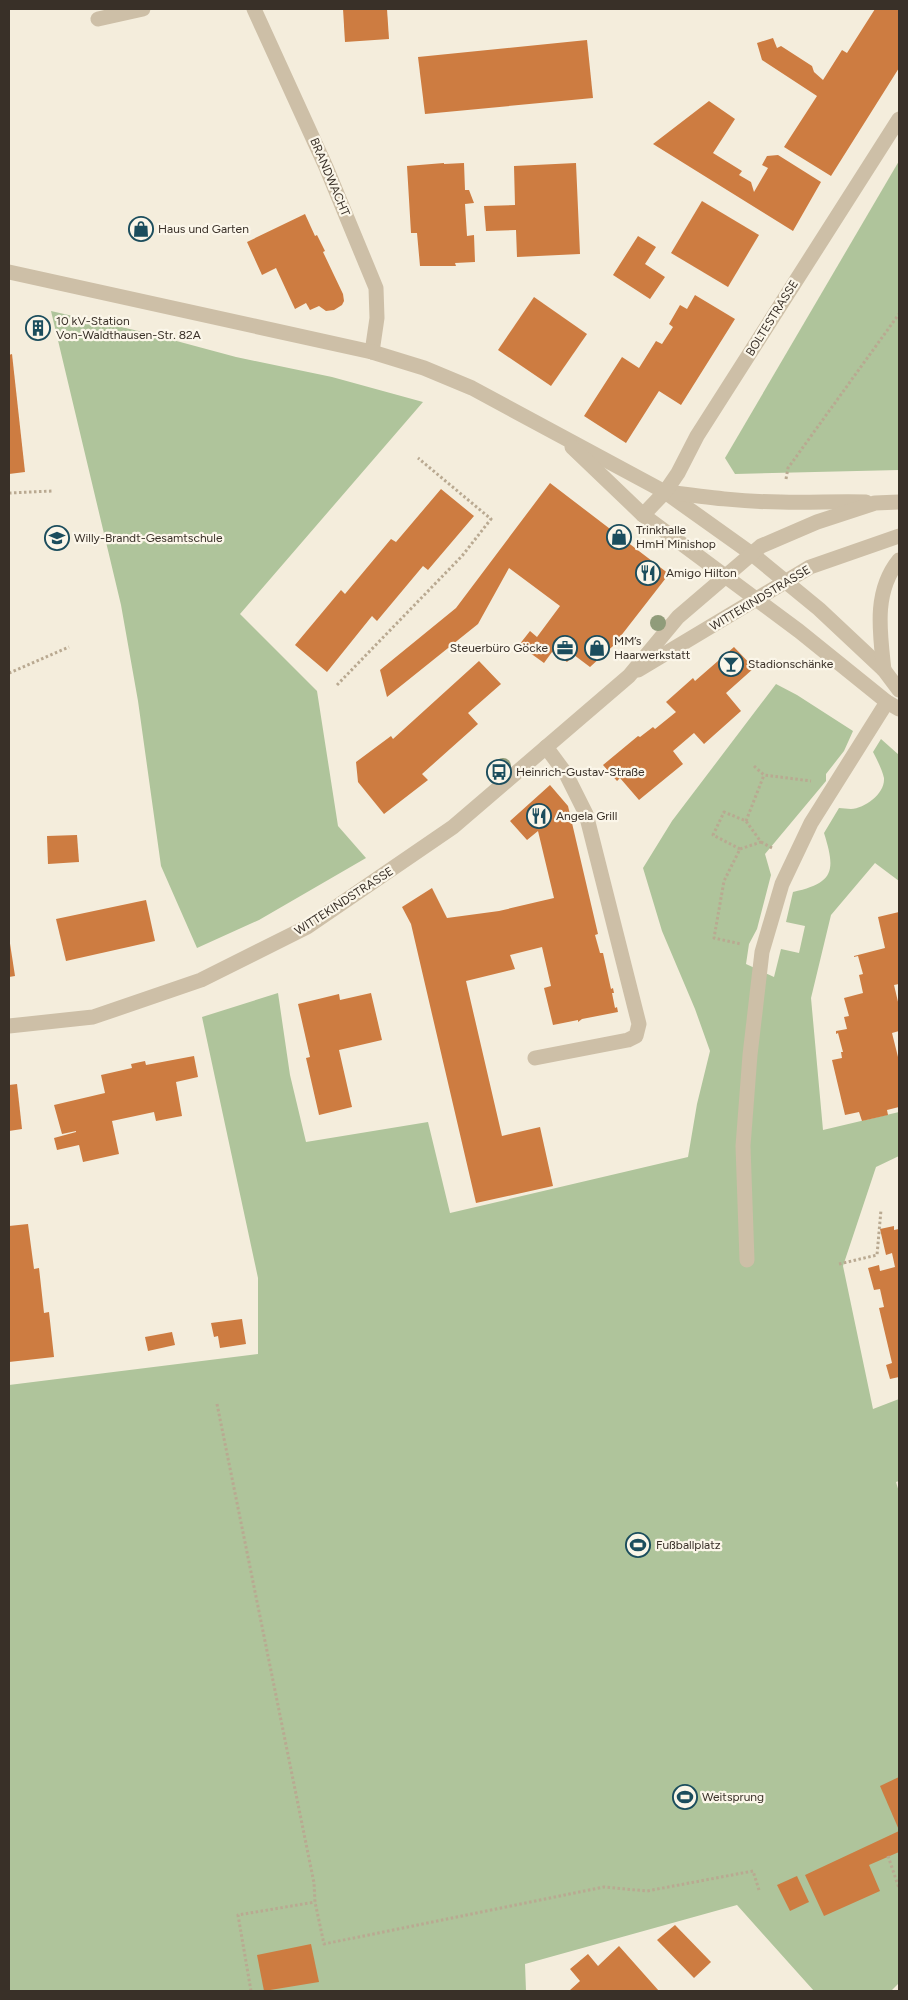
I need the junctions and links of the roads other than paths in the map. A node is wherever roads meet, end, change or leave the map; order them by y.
1 (143, 9) edge
2 (254, 9) edge
3 (98, 19) dead end
4 (899, 119) edge
5 (9, 272) edge
6 (372, 352) junction
7 (556, 432) junction
8 (665, 492) junction
9 (899, 502) edge
10 (876, 503) junction
11 (643, 516) junction
12 (899, 536) edge
13 (752, 554) junction
14 (899, 560) edge
15 (725, 577) junction
16 (786, 581) junction
17 (756, 599) junction
18 (884, 670) junction
19 (629, 676) junction
20 (899, 690) edge
21 (893, 706) edge
22 (546, 747) junction
23 (9, 1026) edge
24 (535, 1058) dead end
25 (747, 1260) dead end

1 - 3 street
2 - 6 street, BRANDWACHT
4 - 8 street, BOLTESTRASSE
5 - 6 street
6 - 7 street
7 - 8 street
7 - 11 street
8 - 10 street
8 - 11 street, BOLTESTRASSE
8 - 13 street
9 - 10 street, WITTEKINDSTRASSE
10 - 13 street, WITTEKINDSTRASSE
11 - 15 street
12 - 16 street, WITTEKINDSTRASSE
13 - 15 street, WITTEKINDSTRASSE
13 - 16 street
14 - 18 street
15 - 17 street
15 - 19 street, WITTEKINDSTRASSE
16 - 17 street, WITTEKINDSTRASSE
16 - 18 street
17 - 19 street, WITTEKINDSTRASSE
17 - 21 street
18 - 20 street
19 - 22 street, WITTEKINDSTRASSE
21 - 25 street
22 - 23 street, WITTEKINDSTRASSE
22 - 24 street

